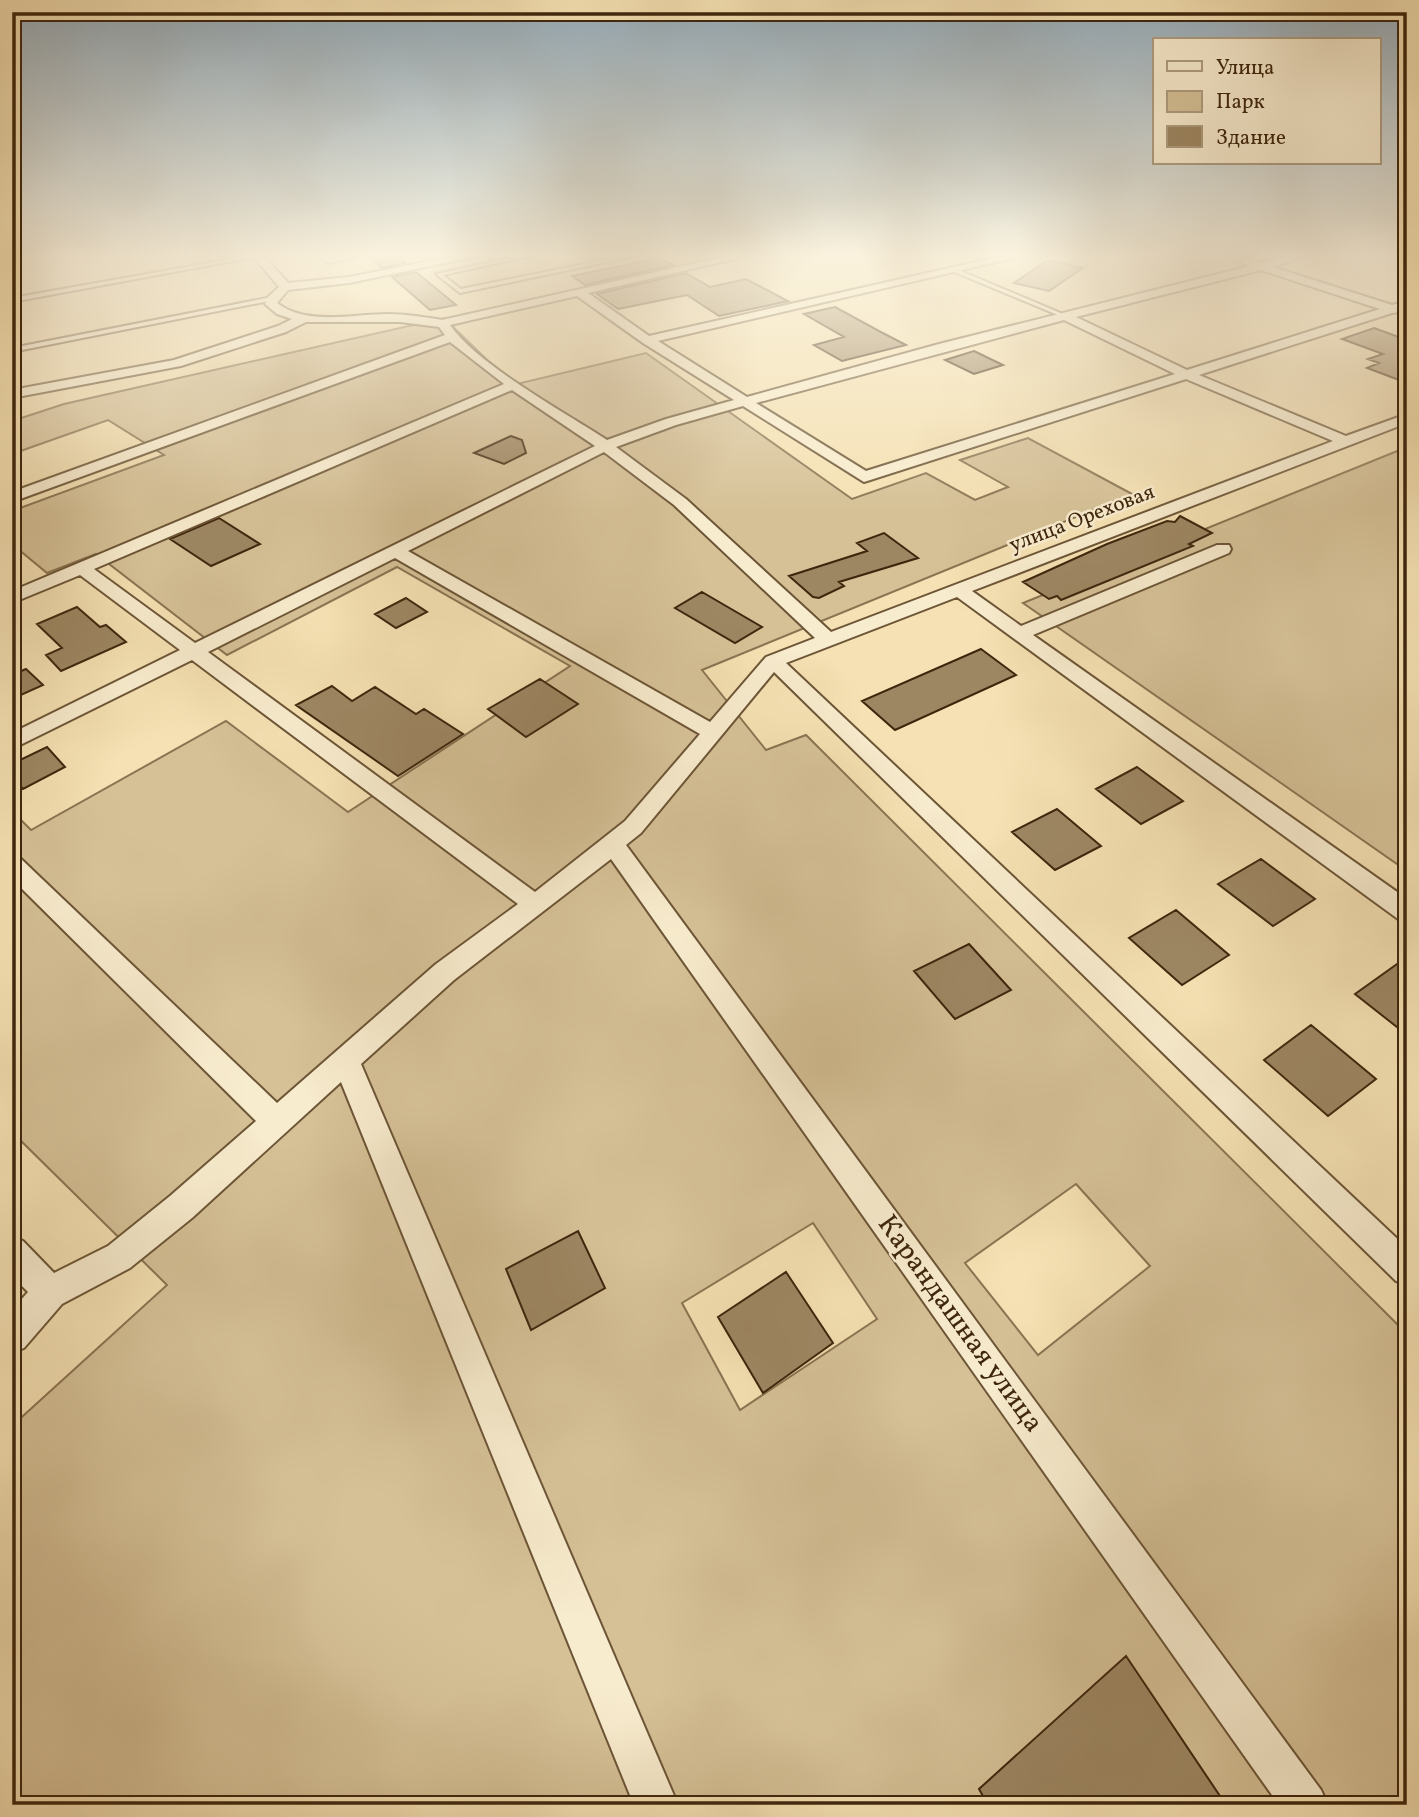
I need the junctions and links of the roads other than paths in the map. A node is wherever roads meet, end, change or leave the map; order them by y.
1 (59, 341) edge
2 (245, 341) edge
3 (421, 341) edge
4 (459, 341) edge
5 (647, 341) edge
6 (965, 341) edge
7 (1117, 341) edge
8 (1289, 341) edge
9 (12, 350) edge
10 (1184, 373) junction
11 (513, 385) junction
12 (12, 394) edge
13 (744, 401) junction
14 (1407, 418) edge
15 (1345, 442) junction
16 (605, 446) junction
17 (12, 497) edge
18 (1223, 549) dead end
19 (395, 551) junction
20 (83, 569) junction
21 (960, 591) junction
22 (12, 598) edge
23 (1019, 634) junction
24 (828, 640) junction
25 (194, 653) junction
26 (774, 661) junction
27 (712, 732) junction
28 (12, 742) edge
29 (613, 844) junction
30 (12, 864) edge
31 (536, 905) junction
32 (1407, 912) edge
33 (346, 1061) junction
34 (277, 1122) junction
35 (12, 1252) edge
36 (1407, 1270) edge
37 (50, 1292) junction
38 (12, 1336) edge
39 (656, 1805) edge
40 (1306, 1805) edge

1 - 9 lane
2 - 12 street
3 - 17 street
4 - 11 street
5 - 13 street
6 - 13 street
7 - 10 street
8 - 10 street
10 - 13 street
10 - 15 street
11 - 16 street
11 - 20 street
13 - 16 street
14 - 15 street, улица Ореховая
15 - 21 street, улица Ореховая
16 - 19 street
16 - 24 street
18 - 23 street
19 - 25 street
19 - 27 street
20 - 22 street
20 - 25 street
21 - 23 street
21 - 24 street, улица Ореховая
23 - 32 street
24 - 26 street, улица Ореховая
25 - 28 street
25 - 31 street
26 - 27 street
26 - 36 street
27 - 29 street
29 - 31 street
29 - 40 street, Карандашная улица
30 - 34 street
31 - 33 street
33 - 34 street
33 - 39 street
34 - 37 street
35 - 37 street
37 - 38 street

